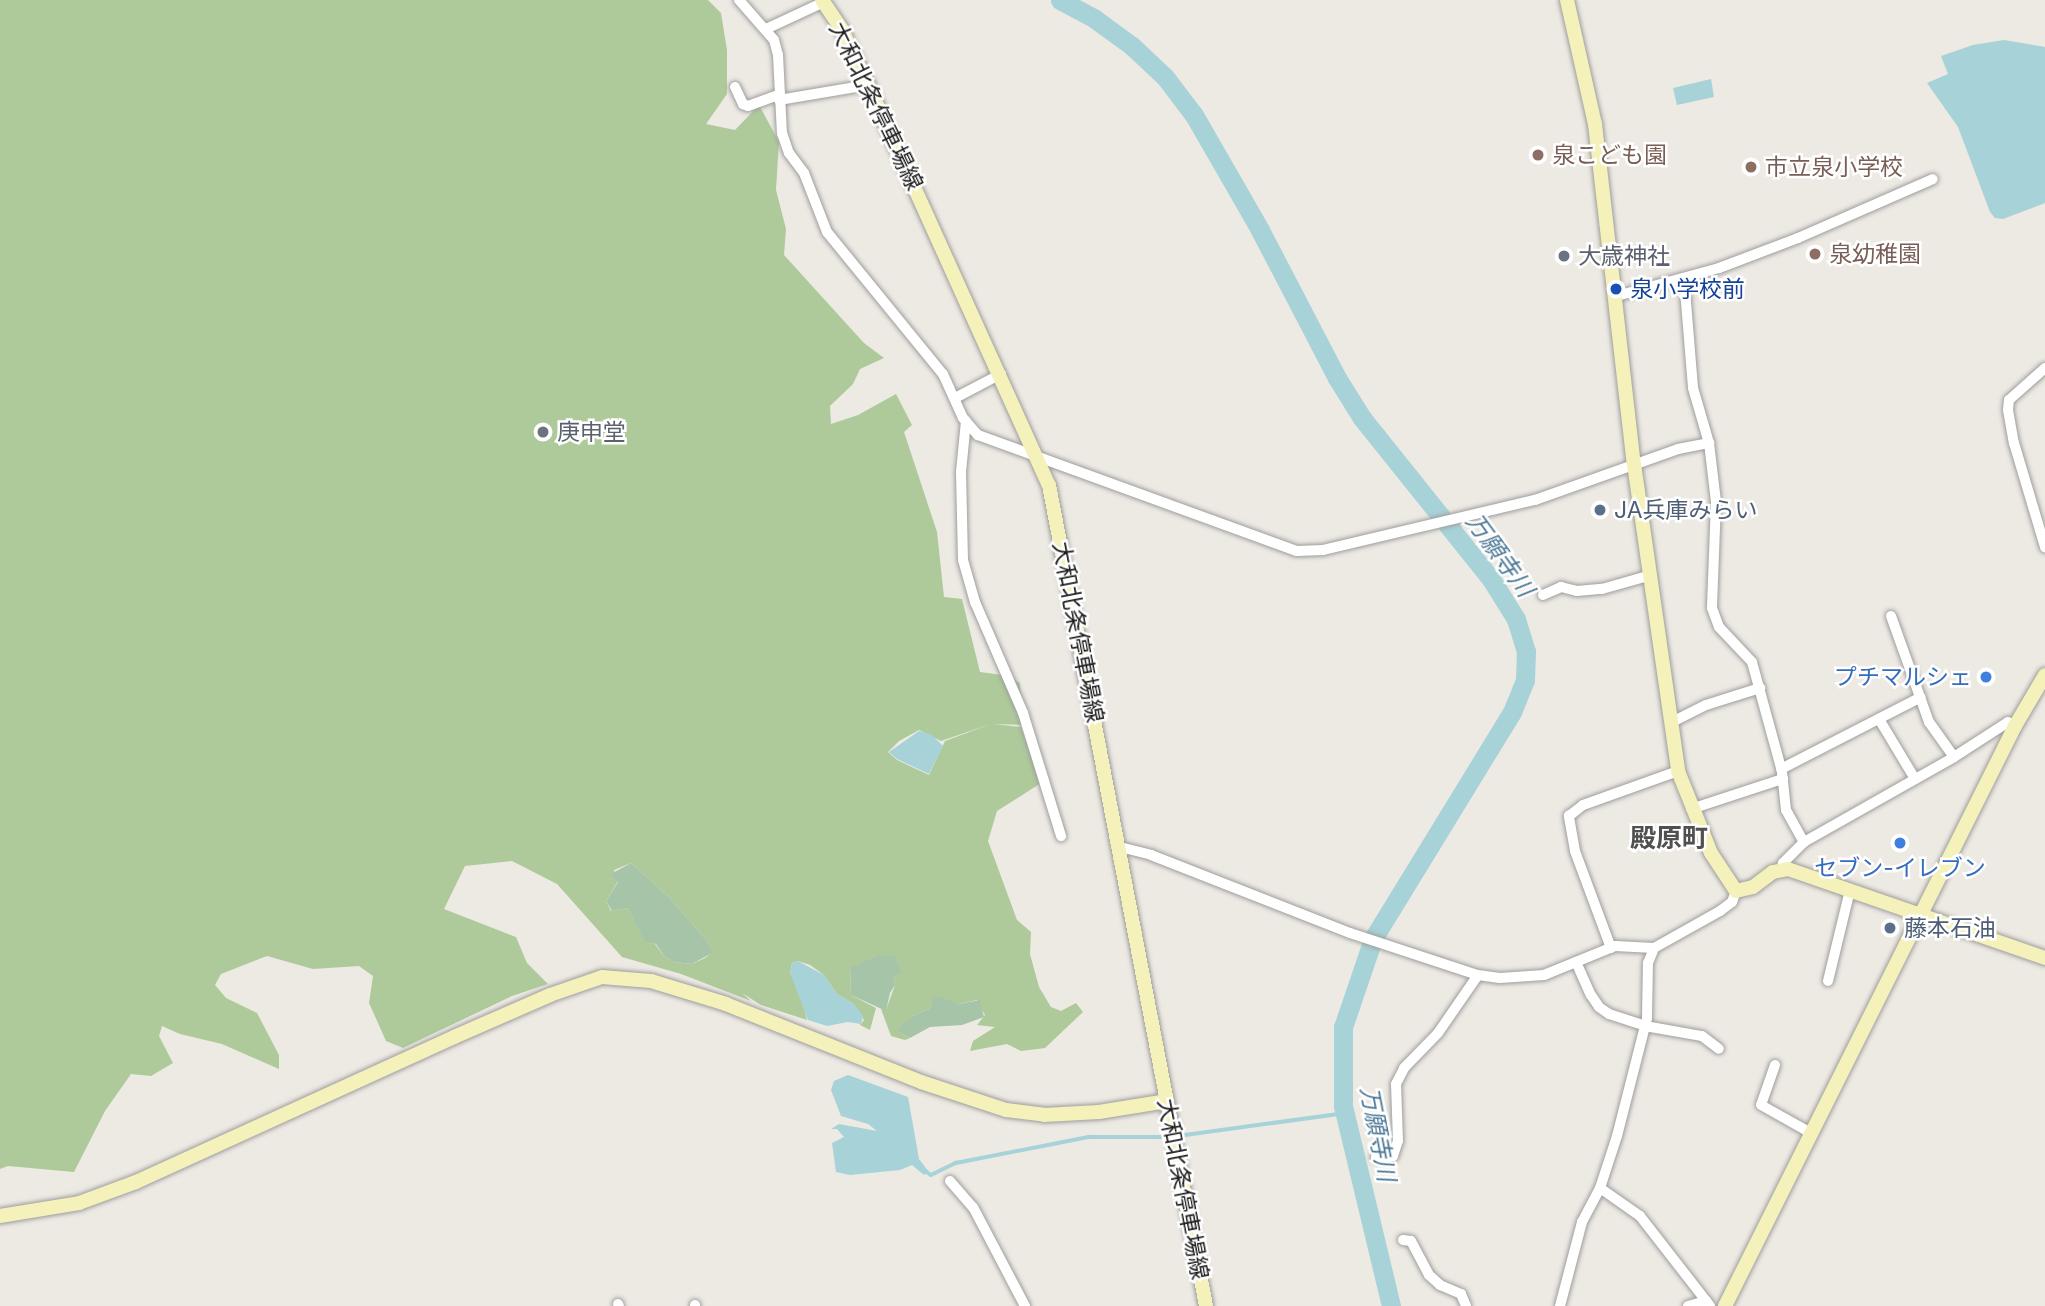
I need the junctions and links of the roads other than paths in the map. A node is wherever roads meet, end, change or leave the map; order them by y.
1 (739, 0) edge
2 (1567, 0) edge
3 (823, 1) edge
4 (766, 29) junction
5 (869, 85) junction
6 (735, 87) dead end
7 (779, 98) junction
8 (1933, 179) dead end
9 (1684, 278) junction
10 (1613, 297) junction
11 (2045, 368) edge
12 (1001, 374) junction
13 (955, 398) junction
14 (966, 421) junction
15 (1709, 443) junction
16 (1038, 457) junction
17 (1634, 464) junction
18 (2045, 547) edge
19 (1648, 576) junction
20 (1543, 594) dead end
21 (1891, 616) dead end
22 (2045, 675) edge
23 (1760, 688) junction
24 (1921, 697) junction
25 (1879, 719) junction
26 (1670, 723) junction
27 (2015, 726) junction
28 (1954, 757) junction
29 (1678, 771) junction
30 (1782, 774) junction
31 (1915, 779) junction
32 (1690, 809) junction
33 (1061, 836) dead end
34 (1804, 842) junction
35 (1120, 848) junction
36 (1780, 869) junction
37 (1850, 890) junction
38 (1735, 891) junction
39 (1920, 917) junction
40 (1611, 948) junction
41 (1654, 948) junction
42 (2045, 958) edge
43 (1576, 962) junction
44 (1478, 975) junction
45 (1828, 981) dead end
46 (1645, 1026) junction
47 (1719, 1049) dead end
48 (1775, 1065) dead end
49 (1167, 1101) junction
50 (1811, 1133) junction
51 (1376, 1157) dead end
52 (950, 1181) dead end
53 (1600, 1188) junction
54 (0, 1216) edge
55 (1403, 1240) dead end
56 (1708, 1303) edge
57 (1022, 1305) edge
58 (1206, 1306) edge
59 (1466, 1306) edge
60 (1560, 1306) edge
61 (1688, 1306) edge
62 (1725, 1306) edge

1 - 4 street
2 - 10 street
3 - 4 street
3 - 5 street, 大和北条停車場線
4 - 7 street
5 - 7 street
5 - 12 street, 大和北条停車場線
6 - 7 street
7 - 13 street
8 - 9 street
9 - 10 street
9 - 15 street
10 - 17 street
11 - 18 street
12 - 13 street
12 - 16 street, 大和北条停車場線
13 - 14 street
14 - 16 street
14 - 33 street
15 - 17 street
15 - 23 street
16 - 17 street
16 - 35 street, 大和北条停車場線
17 - 19 street
19 - 20 street
19 - 26 street
21 - 24 street
22 - 27 street
23 - 26 street
23 - 30 street
24 - 25 street
24 - 28 street
25 - 30 street
25 - 31 street
26 - 29 street
27 - 28 street
27 - 39 street
28 - 31 street
29 - 32 street
29 - 40 street
30 - 32 street
30 - 34 street
31 - 34 street
32 - 38 street
34 - 36 street
35 - 44 street
35 - 49 street, 大和北条停車場線
36 - 37 street
36 - 38 street
37 - 39 street
37 - 45 street
38 - 41 street
39 - 42 street
39 - 50 street
40 - 41 street
40 - 43 street
41 - 46 street
43 - 44 street
43 - 46 street
44 - 51 street
46 - 47 street
46 - 53 street
48 - 50 street
49 - 54 street
49 - 58 street, 大和北条停車場線
50 - 62 street
52 - 57 street
53 - 56 street
53 - 60 street
55 - 59 street
56 - 61 street

